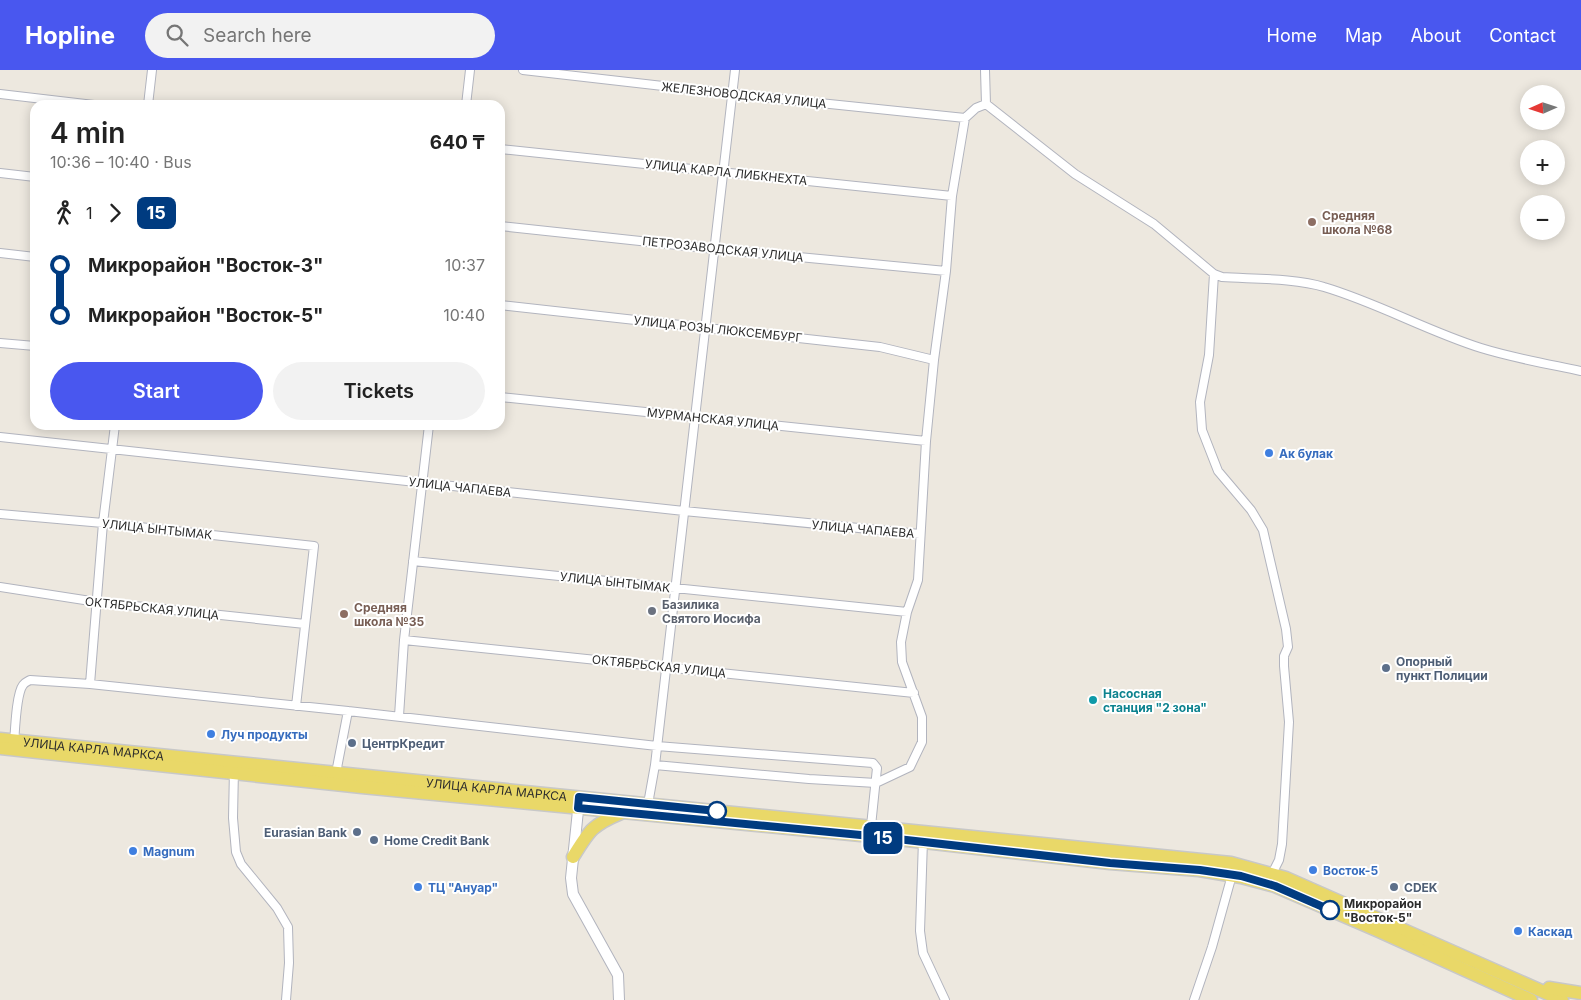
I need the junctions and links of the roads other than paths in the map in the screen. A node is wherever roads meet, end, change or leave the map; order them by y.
1 (152, 70) edge
2 (470, 70) edge
3 (523, 70) edge
4 (735, 70) edge
5 (985, 70) edge
6 (0, 94) edge
7 (733, 94) junction
8 (51, 100) edge
9 (149, 100) edge
10 (467, 100) edge
11 (986, 104) junction
12 (965, 118) junction
13 (505, 149) edge
14 (724, 171) junction
15 (0, 173) edge
16 (30, 176) edge
17 (952, 196) junction
18 (505, 227) edge
19 (715, 249) junction
20 (0, 253) edge
21 (30, 256) edge
22 (946, 271) junction
23 (1214, 274) junction
24 (505, 306) edge
25 (706, 327) junction
26 (0, 343) edge
27 (30, 346) edge
28 (934, 360) junction
29 (1581, 371) edge
30 (505, 398) edge
31 (695, 418) junction
32 (114, 430) edge
33 (428, 430) edge
34 (0, 437) edge
35 (926, 441) junction
36 (112, 450) junction
37 (422, 483) junction
38 (684, 512) junction
39 (0, 514) edge
40 (103, 523) junction
41 (920, 534) junction
42 (413, 560) junction
43 (0, 587) edge
44 (675, 588) junction
45 (97, 602) junction
46 (907, 612) junction
47 (305, 624) junction
48 (404, 640) junction
49 (666, 667) junction
50 (90, 684) junction
51 (914, 693) junction
52 (296, 706) junction
53 (348, 711) junction
54 (399, 716) junction
55 (0, 739) edge
56 (14, 744) junction
57 (657, 746) junction
58 (0, 748) edge
59 (655, 765) junction
60 (234, 768) junction
61 (336, 773) junction
62 (876, 783) junction
63 (579, 802) junction
64 (648, 804) junction
65 (622, 812) junction
66 (872, 826) junction
67 (924, 836) junction
68 (573, 857) junction
69 (1232, 875) junction
70 (1271, 879) junction
71 (1478, 970) junction
72 (1527, 984) junction
73 (1581, 993) edge
74 (286, 1000) edge
75 (619, 1000) edge
76 (945, 1000) edge
77 (1194, 1000) edge
78 (1531, 1000) edge
79 (1562, 1000) edge

1 - 9 street
2 - 10 street
3 - 7 street, ЖЕЛЕЗНОВОДСКАЯ УЛИЦА
4 - 7 street
5 - 11 street
6 - 8 street
7 - 12 street, ЖЕЛЕЗНОВОДСКАЯ УЛИЦА
7 - 14 street
11 - 12 street
11 - 23 street
12 - 17 street
13 - 14 street, УЛИЦА КАРЛА ЛИБКНЕХТА
14 - 17 street, УЛИЦА КАРЛА ЛИБКНЕХТА
14 - 19 street
15 - 16 street
17 - 22 street
18 - 19 street, ПЕТРОЗАВОДСКАЯ УЛИЦА
19 - 22 street, ПЕТРОЗАВОДСКАЯ УЛИЦА
19 - 25 street
20 - 21 street
22 - 28 street
23 - 29 street
23 - 70 street
24 - 25 street, УЛИЦА РОЗЫ ЛЮКСЕМБУРГ
25 - 28 street, УЛИЦА РОЗЫ ЛЮКСЕМБУРГ
25 - 31 street
26 - 27 street
28 - 35 street
30 - 31 street, МУРМАНСКАЯ УЛИЦА
31 - 35 street, МУРМАНСКАЯ УЛИЦА
31 - 38 street
32 - 36 street
33 - 37 street
34 - 36 street, УЛИЦА ЧАПАЕВА
35 - 41 street
36 - 37 street, УЛИЦА ЧАПАЕВА
36 - 40 street
37 - 38 street, УЛИЦА ЧАПАЕВА
37 - 42 street
38 - 41 street, УЛИЦА ЧАПАЕВА
38 - 44 street
39 - 40 street, УЛИЦА ЫНТЫМАК
40 - 45 street
40 - 47 street, УЛИЦА ЫНТЫМАК
41 - 46 street
42 - 44 street, УЛИЦА ЫНТЫМАК
42 - 48 street
43 - 45 street, ОКТЯБРЬСКАЯ УЛИЦА
44 - 46 street, УЛИЦА ЫНТЫМАК
44 - 49 street
45 - 47 street, ОКТЯБРЬСКАЯ УЛИЦА
45 - 50 street
46 - 51 street
47 - 52 street
48 - 49 street, ОКТЯБРЬСКАЯ УЛИЦА
48 - 54 street
49 - 51 street, ОКТЯБРЬСКАЯ УЛИЦА
49 - 57 street
50 - 52 street
50 - 56 street
51 - 62 street
52 - 53 street
53 - 54 street
53 - 61 street
54 - 57 street
55 - 56 main road, УЛИЦА КАРЛА МАРКСА
56 - 58 main road, УЛИЦА КАРЛА МАРКСА
56 - 60 main road, УЛИЦА КАРЛА МАРКСА
57 - 59 street
57 - 62 street
59 - 62 street
59 - 64 street
60 - 61 main road, УЛИЦА КАРЛА МАРКСА
60 - 63 main road, УЛИЦА КАРЛА МАРКСА
60 - 74 street
61 - 63 main road, УЛИЦА КАРЛА МАРКСА
62 - 66 street
63 - 64 main road, УЛИЦА КАРЛА МАРКСА
63 - 65 main road, УЛИЦА КАРЛА МАРКСА
63 - 68 street
64 - 66 main road, УЛИЦА КАРЛА МАРКСА
65 - 67 main road, УЛИЦА КАРЛА МАРКСА
65 - 68 main road
66 - 67 main road, УЛИЦА КАРЛА МАРКСА
67 - 69 main road, УЛИЦА КАРЛА МАРКСА
67 - 70 main road, УЛИЦА КАРЛА МАРКСА
67 - 76 street
68 - 75 street
69 - 70 main road, УЛИЦА КАРЛА МАРКСА
69 - 77 street
70 - 71 main road, УЛИЦА КАРЛА МАРКСА
71 - 72 main road
71 - 78 main road
72 - 73 main road
72 - 79 main road

